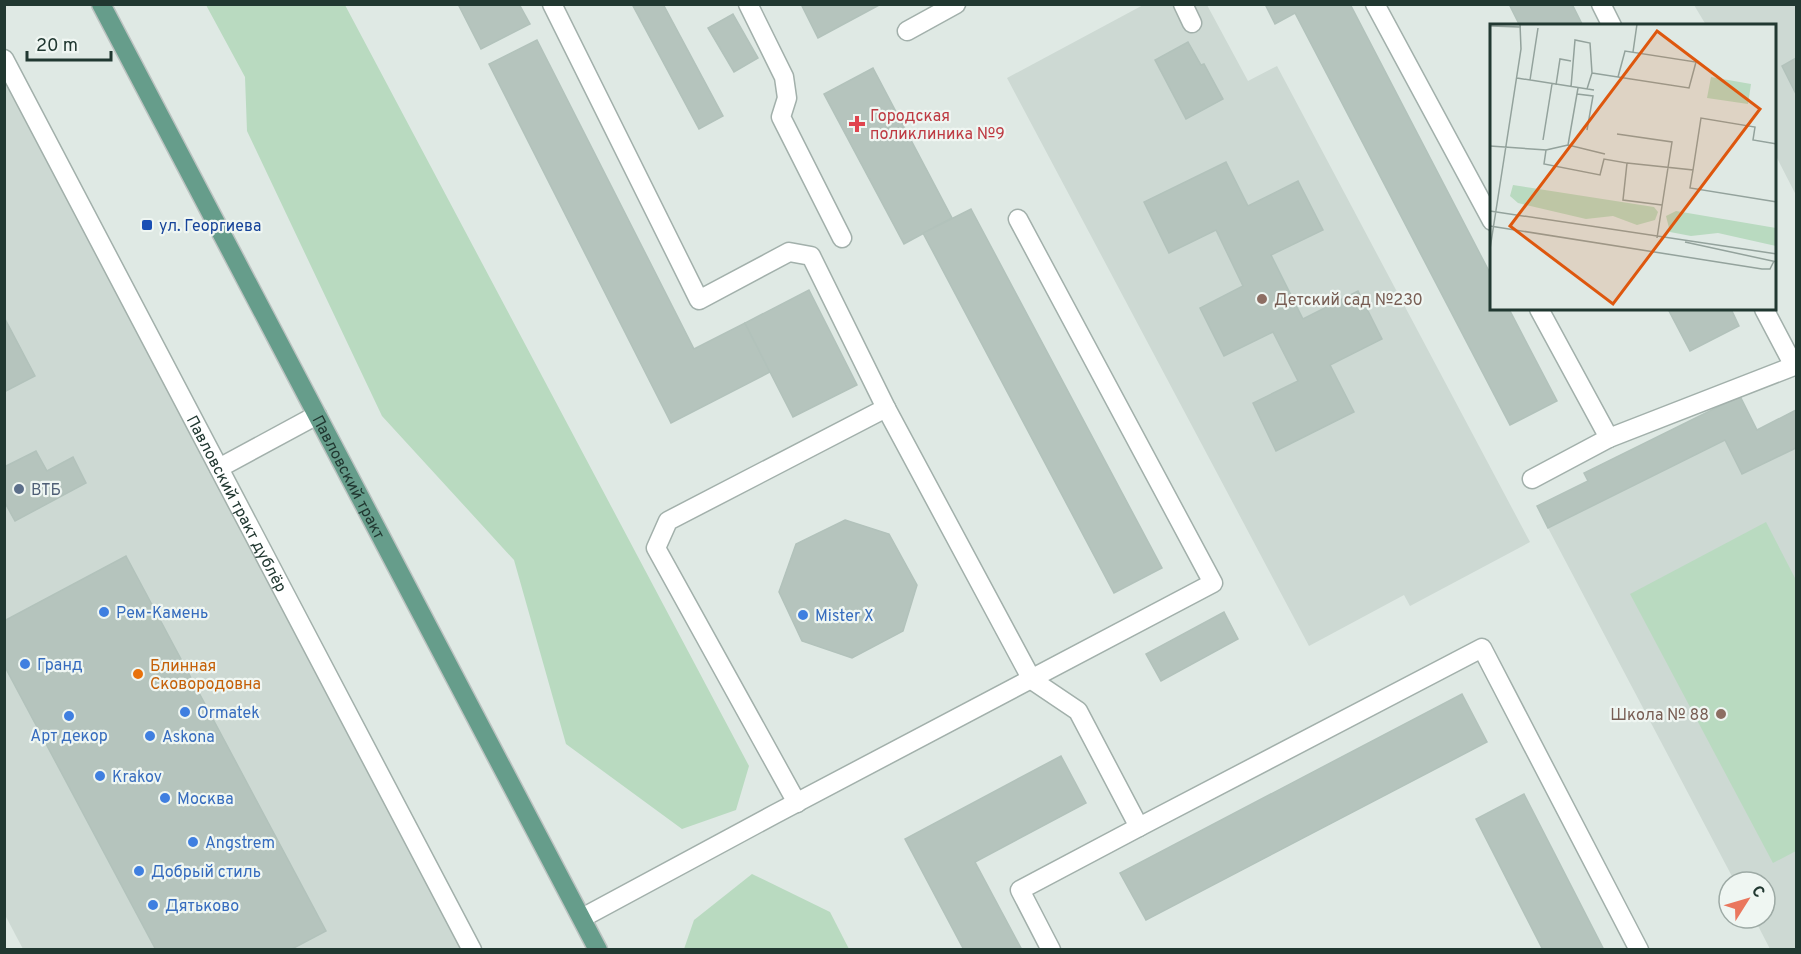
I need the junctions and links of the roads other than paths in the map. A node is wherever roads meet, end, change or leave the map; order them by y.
1 (101, 4) edge
2 (552, 4) edge
3 (748, 4) edge
4 (956, 4) edge
5 (1183, 4) edge
6 (1376, 4) edge
7 (1601, 4) edge
8 (1192, 23) dead end
9 (1611, 24) edge
10 (907, 31) dead end
11 (4, 59) edge
12 (1490, 217) edge
13 (1018, 219) dead end
14 (842, 238) dead end
15 (1540, 310) edge
16 (1765, 310) edge
17 (886, 408) junction
18 (317, 415) junction
19 (1608, 438) junction
20 (219, 468) junction
21 (1532, 479) dead end
22 (1032, 680) junction
23 (797, 803) junction
24 (1139, 827) junction
25 (582, 918) junction
26 (472, 950) edge
27 (598, 950) edge
28 (1051, 950) edge
29 (1639, 950) edge

1 - 18 main road, Павловский тракт
2 - 17 street
3 - 14 street
4 - 10 street
5 - 8 street
6 - 12 street
7 - 9 street
11 - 20 street, Павловский тракт дублёр
13 - 22 street
15 - 19 street
16 - 19 street
17 - 22 street
17 - 23 street
18 - 20 street
18 - 25 main road, Павловский тракт
19 - 21 street
20 - 26 street, Павловский тракт дублёр
22 - 23 street
22 - 24 street
23 - 25 street
24 - 28 street
24 - 29 street
25 - 27 main road, Павловский тракт

